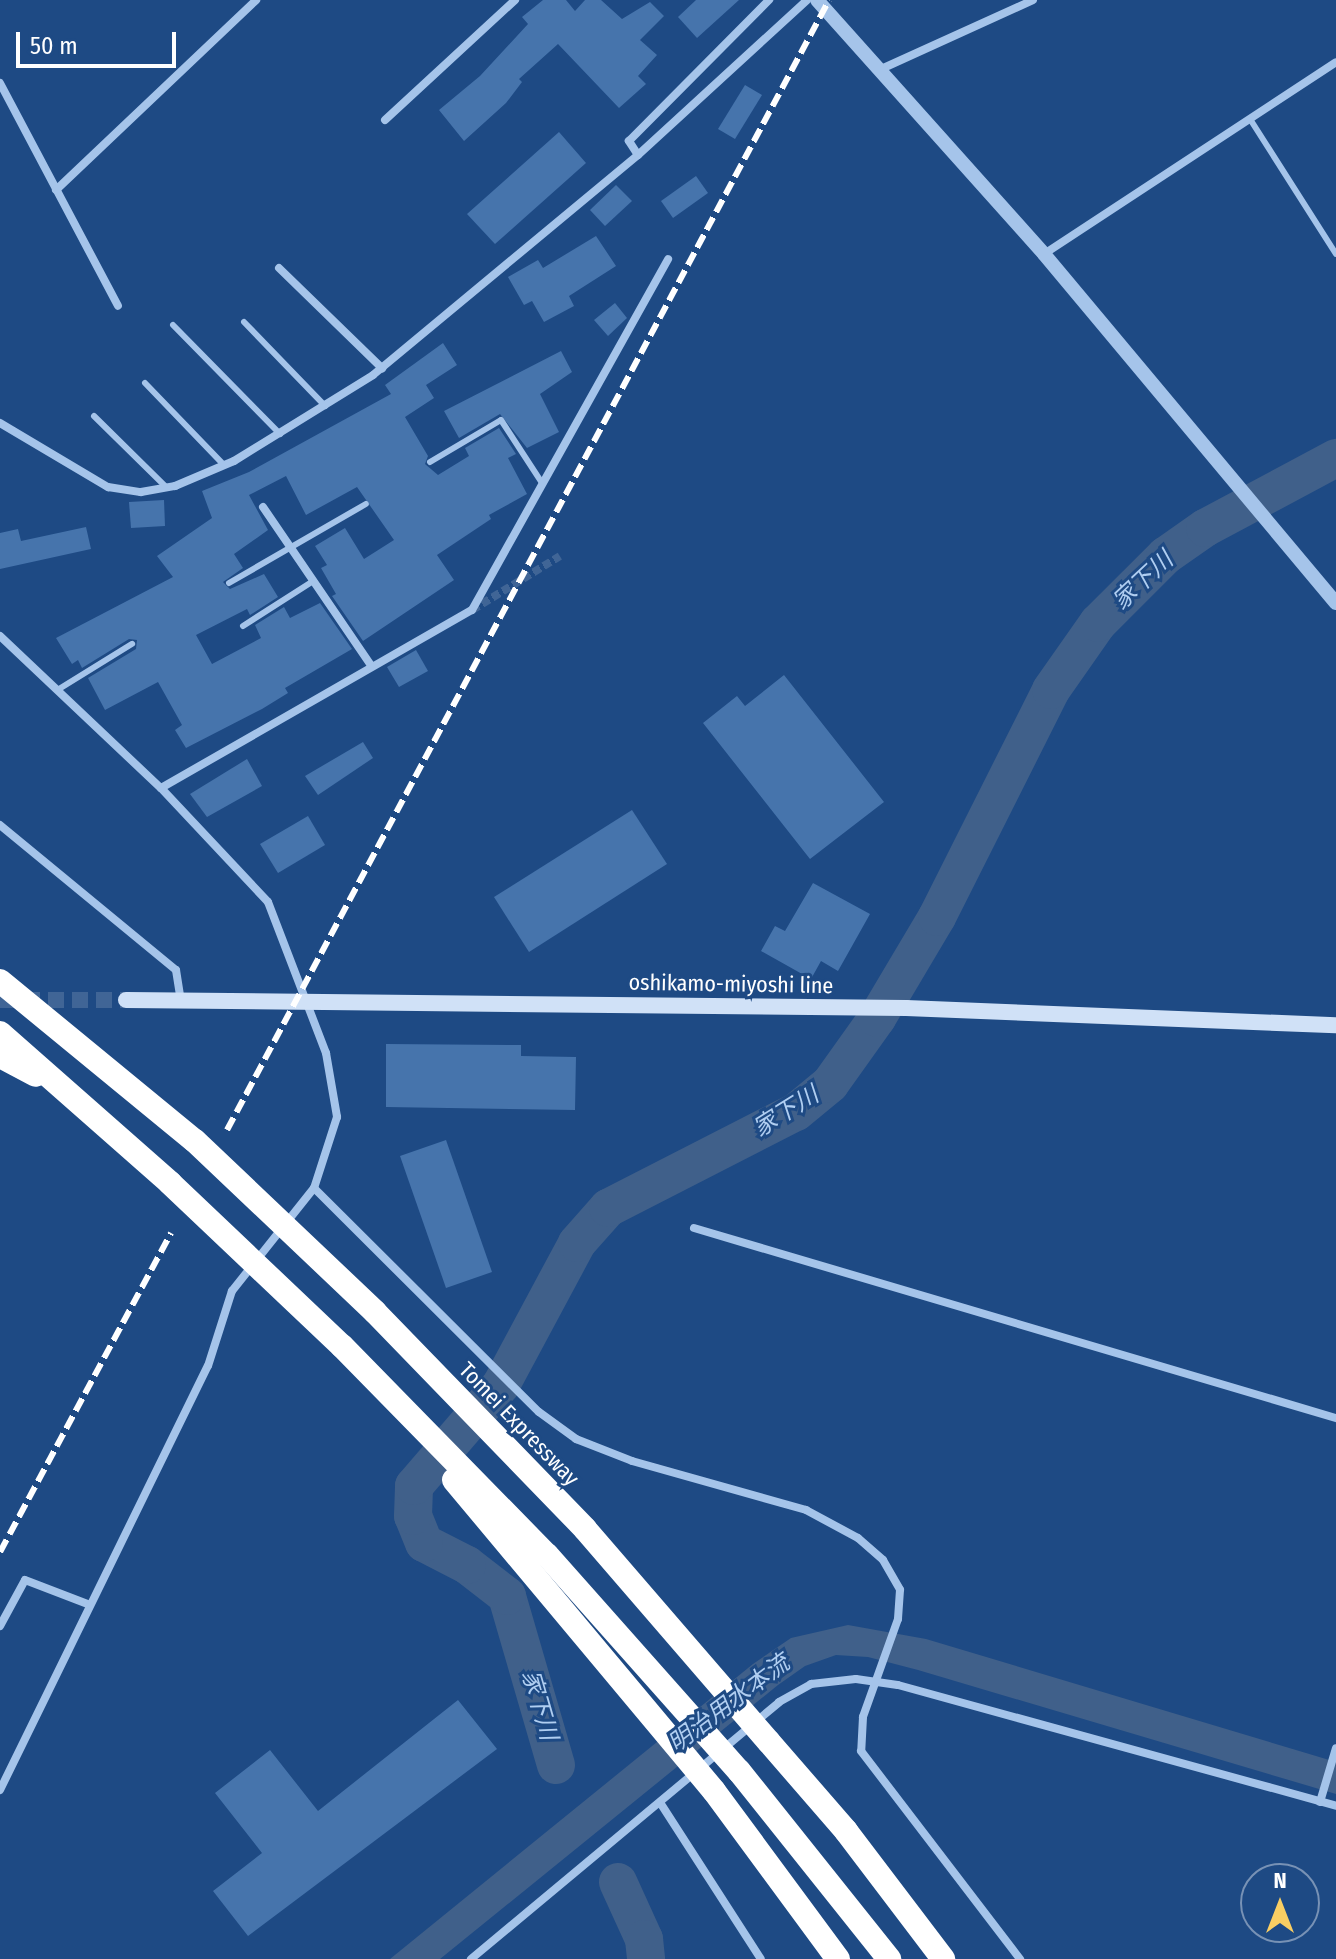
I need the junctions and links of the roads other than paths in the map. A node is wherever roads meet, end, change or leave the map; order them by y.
1 (256, 0) edge
2 (515, 0) edge
3 (769, 0) edge
4 (807, 0) edge
5 (817, 0) edge
6 (1033, 0) edge
7 (1336, 62) edge
8 (879, 70) junction
9 (0, 83) edge
10 (1250, 119) junction
11 (385, 120) dead end
12 (638, 155) junction
13 (56, 190) junction
14 (1044, 254) junction
15 (1336, 254) edge
16 (668, 259) dead end
17 (279, 268) dead end
18 (118, 306) dead end
19 (244, 322) dead end
20 (173, 325) dead end
21 (382, 368) junction
22 (145, 383) dead end
23 (325, 406) junction
24 (94, 416) dead end
25 (0, 423) edge
26 (280, 434) junction
27 (430, 462) dead end
28 (224, 465) junction
29 (542, 483) junction
30 (166, 487) junction
31 (366, 504) dead end
32 (263, 507) dead end
33 (289, 545) junction
34 (313, 581) junction
35 (229, 583) dead end
36 (1336, 603) edge
37 (243, 626) dead end
38 (0, 636) edge
39 (132, 644) dead end
40 (370, 664) junction
41 (59, 689) junction
42 (161, 788) junction
43 (0, 825) edge
44 (0, 981) edge
45 (126, 1000) tunnel mouth
46 (181, 1000) junction
47 (307, 1001) junction
48 (1336, 1025) edge
49 (0, 1033) edge
50 (0, 1056) edge
51 (76, 1097) junction
52 (314, 1188) junction
53 (694, 1228) dead end
54 (342, 1346) junction
55 (1336, 1418) edge
56 (88, 1604) junction
57 (0, 1626) edge
58 (877, 1681) junction
59 (1336, 1749) edge
60 (0, 1790) edge
61 (1320, 1802) junction
62 (661, 1804) junction
63 (1336, 1806) edge
64 (471, 1959) edge
65 (761, 1959) edge
66 (838, 1959) edge
67 (889, 1959) edge
68 (943, 1959) edge
69 (1020, 1959) edge

1 - 13 street
2 - 11 street
3 - 12 street
4 - 12 street
5 - 8 street
6 - 8 street
7 - 10 street
8 - 14 street
9 - 13 street
10 - 14 street
10 - 15 lane
12 - 21 street
13 - 18 street
14 - 36 street
16 - 29 street
17 - 21 street
19 - 23 lane
20 - 26 lane
21 - 23 street
22 - 28 lane
23 - 26 street
24 - 30 lane
25 - 30 street
26 - 28 street
27 - 29 lane
28 - 30 street
29 - 40 street
31 - 33 lane
32 - 33 street
33 - 34 street
33 - 35 lane
34 - 37 lane
34 - 40 street
38 - 41 street
39 - 41 lane
40 - 42 street
41 - 42 street
42 - 47 street
43 - 46 street
44 - 68 highway, Tomei Expressway, bridge
45 - 46 main road, oshikamo-miyoshi line
46 - 47 main road, oshikamo-miyoshi line
47 - 48 main road, oshikamo-miyoshi line
47 - 52 street
49 - 51 highway
50 - 51 highway
51 - 54 highway, bridge
52 - 56 street
52 - 58 street
53 - 55 street
54 - 66 highway, bridge
54 - 67 highway, bridge
56 - 57 street
56 - 60 street
58 - 61 street
58 - 62 street
58 - 69 street
59 - 61 street
61 - 63 street
62 - 64 street
62 - 65 street

